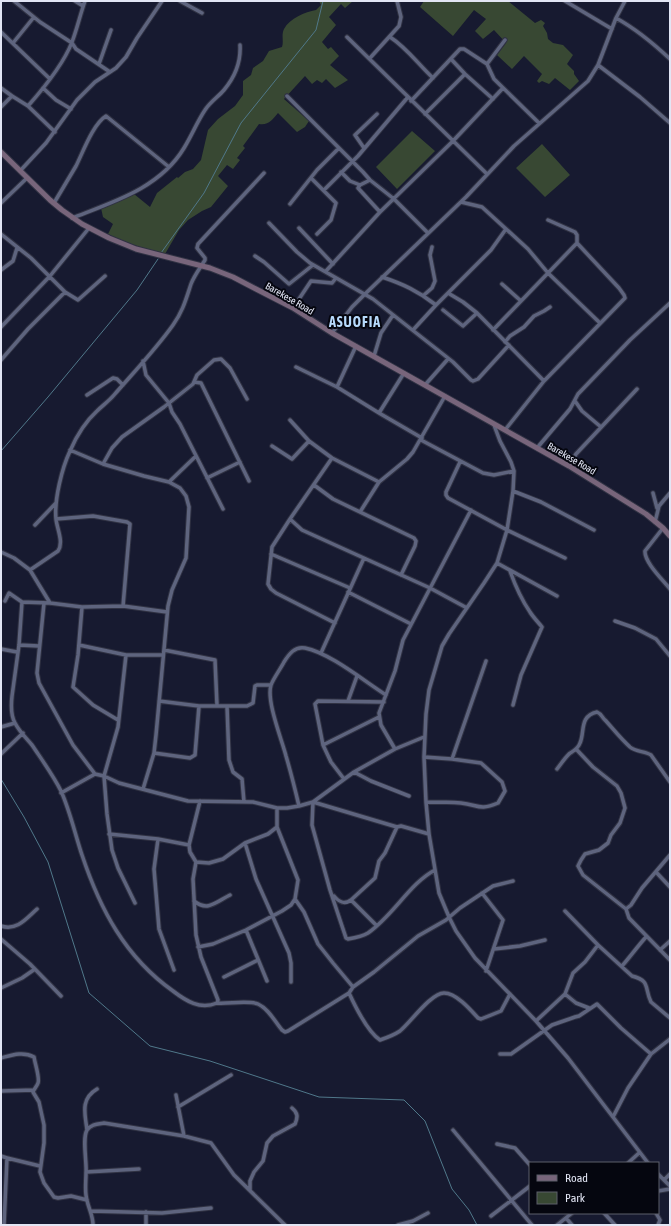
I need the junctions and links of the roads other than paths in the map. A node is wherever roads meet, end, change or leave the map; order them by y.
1 (14, 1) edge
2 (75, 1) edge
3 (84, 1) edge
4 (162, 1) edge
5 (180, 1) edge
6 (397, 1) edge
7 (565, 1) edge
8 (625, 1) edge
9 (83, 6) junction
10 (202, 13) dead end
11 (34, 17) junction
12 (616, 18) junction
13 (612, 29) junction
14 (111, 30) dead end
15 (1, 32) edge
16 (347, 37) dead end
17 (390, 37) junction
18 (505, 40) dead end
19 (12, 43) junction
20 (72, 43) junction
21 (240, 45) dead end
22 (370, 58) junction
23 (451, 59) junction
24 (670, 60) edge
25 (99, 64) junction
26 (487, 64) junction
27 (598, 65) junction
28 (110, 72) junction
29 (465, 74) junction
30 (433, 78) junction
31 (50, 79) junction
32 (1, 88) edge
33 (43, 88) junction
34 (504, 88) junction
35 (12, 96) junction
36 (287, 96) dead end
37 (408, 97) junction
38 (493, 99) junction
39 (411, 101) junction
40 (28, 106) junction
41 (1, 108) edge
42 (71, 109) junction
43 (377, 114) dead end
44 (425, 114) junction
45 (539, 123) junction
46 (670, 123) edge
47 (55, 132) junction
48 (453, 141) junction
49 (339, 148) junction
50 (364, 148) junction
51 (1, 152) edge
52 (352, 161) junction
53 (169, 167) junction
54 (20, 171) junction
55 (341, 172) junction
56 (264, 173) dead end
57 (487, 174) junction
58 (27, 178) junction
59 (311, 178) junction
60 (370, 180) junction
61 (360, 185) junction
62 (324, 190) junction
63 (394, 199) junction
64 (461, 202) junction
65 (1, 203) edge
66 (54, 203) junction
67 (290, 204) dead end
68 (380, 212) junction
69 (72, 218) junction
70 (548, 220) dead end
71 (269, 223) dead end
72 (89, 228) junction
73 (299, 228) dead end
74 (506, 228) junction
75 (428, 233) junction
76 (1, 234) edge
77 (317, 234) dead end
78 (576, 243) junction
79 (432, 247) dead end
80 (17, 248) junction
81 (255, 256) dead end
82 (333, 264) junction
83 (202, 265) junction
84 (313, 265) junction
85 (1, 270) edge
86 (326, 272) junction
87 (548, 273) junction
88 (50, 276) junction
89 (105, 276) dead end
90 (382, 277) junction
91 (336, 278) junction
92 (502, 284) dead end
93 (65, 292) junction
94 (448, 293) junction
95 (365, 294) junction
96 (424, 295) junction
97 (521, 301) junction
98 (670, 303) edge
99 (436, 305) junction
100 (550, 306) dead end
101 (293, 308) junction
102 (443, 310) dead end
103 (477, 313) junction
104 (393, 315) junction
105 (600, 322) junction
106 (1, 327) edge
107 (413, 330) junction
108 (494, 330) junction
109 (332, 333) junction
110 (505, 342) junction
111 (509, 345) junction
112 (356, 346) junction
113 (374, 356) junction
114 (448, 359) junction
115 (1, 360) edge
116 (143, 361) junction
117 (296, 367) dead end
118 (404, 373) junction
119 (544, 381) junction
120 (194, 382) junction
121 (123, 385) junction
122 (425, 385) junction
123 (337, 387) junction
124 (637, 389) dead end
125 (88, 395) dead end
126 (445, 396) junction
127 (247, 399) dead end
128 (575, 401) junction
129 (169, 403) junction
130 (379, 413) junction
131 (290, 420) dead end
132 (494, 424) junction
133 (601, 427) junction
134 (505, 430) junction
135 (421, 438) junction
136 (309, 441) junction
137 (272, 446) dead end
138 (537, 448) junction
139 (70, 450) junction
140 (196, 456) junction
141 (332, 458) junction
142 (240, 462) junction
143 (460, 462) junction
144 (103, 464) junction
145 (569, 466) junction
146 (514, 471) junction
147 (207, 478) junction
148 (249, 481) dead end
149 (170, 482) junction
150 (378, 482) junction
151 (314, 485) junction
152 (514, 491) junction
153 (653, 493) dead end
154 (670, 493) edge
155 (56, 503) junction
156 (223, 509) dead end
157 (471, 510) junction
158 (657, 510) junction
159 (360, 512) junction
160 (56, 519) junction
161 (290, 519) junction
162 (655, 522) junction
163 (35, 525) dead end
164 (663, 528) junction
165 (507, 530) junction
166 (594, 530) dead end
167 (669, 534) edge
168 (1, 552) edge
169 (271, 554) junction
170 (364, 558) junction
171 (565, 558) dead end
172 (497, 563) junction
173 (30, 570) junction
174 (510, 571) junction
175 (401, 575) junction
176 (430, 588) junction
177 (670, 589) edge
178 (349, 590) junction
179 (557, 596) dead end
180 (5, 601) dead end
181 (22, 602) junction
182 (44, 603) junction
183 (50, 603) junction
184 (123, 606) junction
185 (82, 607) junction
186 (467, 608) junction
187 (167, 612) junction
188 (615, 621) dead end
189 (335, 623) junction
190 (411, 624) junction
191 (19, 645) junction
192 (79, 645) junction
193 (39, 646) junction
194 (1, 649) edge
195 (164, 650) junction
196 (17, 652) junction
197 (321, 653) junction
198 (126, 654) junction
199 (163, 655) junction
200 (670, 656) edge
201 (486, 661) dead end
202 (357, 676) junction
203 (271, 685) junction
204 (386, 695) junction
205 (159, 701) junction
206 (348, 701) junction
207 (384, 702) junction
208 (513, 704) dead end
209 (216, 705) junction
210 (199, 706) junction
211 (227, 706) junction
212 (379, 717) junction
213 (118, 720) junction
214 (15, 723) junction
215 (1, 727) edge
216 (22, 733) junction
217 (424, 736) junction
218 (323, 745) junction
219 (395, 749) junction
220 (576, 749) junction
221 (154, 753) junction
222 (1, 754) edge
223 (424, 757) junction
224 (452, 759) junction
225 (557, 769) dead end
226 (354, 772) junction
227 (96, 774) junction
228 (668, 775) edge
229 (104, 776) junction
230 (344, 779) junction
231 (670, 782) edge
232 (143, 788) junction
233 (61, 793) junction
234 (409, 796) dead end
235 (200, 801) junction
236 (244, 802) junction
237 (313, 802) junction
238 (426, 802) junction
239 (299, 806) junction
240 (277, 808) junction
241 (277, 827) junction
242 (397, 827) junction
243 (109, 834) junction
244 (429, 834) junction
245 (158, 839) junction
246 (245, 843) junction
247 (189, 845) junction
248 (670, 855) edge
249 (196, 862) junction
250 (435, 870) junction
251 (656, 872) junction
252 (513, 882) dead end
253 (670, 887) edge
254 (482, 893) junction
255 (230, 895) dead end
256 (332, 895) junction
257 (295, 899) junction
258 (351, 900) junction
259 (194, 901) junction
260 (135, 903) dead end
261 (37, 909) dead end
262 (626, 909) junction
263 (565, 911) dead end
264 (273, 916) junction
265 (449, 917) junction
266 (376, 925) junction
267 (1, 926) edge
268 (246, 930) junction
269 (646, 937) junction
270 (1, 939) edge
271 (545, 940) dead end
272 (670, 941) edge
273 (598, 945) junction
274 (198, 947) junction
275 (494, 949) junction
276 (660, 950) junction
277 (258, 960) junction
278 (670, 960) edge
279 (622, 966) junction
280 (34, 969) junction
281 (174, 970) dead end
282 (486, 971) junction
283 (224, 977) dead end
284 (267, 981) dead end
285 (291, 982) dead end
286 (353, 987) junction
287 (1, 988) edge
288 (349, 993) junction
289 (510, 994) junction
290 (565, 994) junction
291 (61, 996) dead end
292 (217, 1003) junction
293 (589, 1008) junction
294 (670, 1018) edge
295 (536, 1021) junction
296 (544, 1030) junction
297 (670, 1039) edge
298 (500, 1054) dead end
299 (651, 1054) junction
300 (1, 1058) edge
301 (231, 1075) dead end
302 (97, 1089) dead end
303 (34, 1090) junction
304 (1, 1091) edge
305 (176, 1095) dead end
306 (178, 1107) junction
307 (292, 1108) dead end
308 (613, 1117) junction
309 (87, 1130) junction
310 (453, 1130) dead end
311 (184, 1136) junction
312 (497, 1144) dead end
313 (639, 1153) junction
314 (1, 1156) edge
315 (7, 1158) junction
316 (629, 1162) edge
317 (647, 1162) edge
318 (529, 1164) edge
319 (40, 1166) junction
320 (139, 1169) dead end
321 (86, 1172) junction
322 (670, 1174) edge
323 (659, 1175) edge
324 (664, 1180) junction
325 (1, 1187) edge
326 (529, 1187) edge
327 (6, 1188) junction
328 (670, 1188) edge
329 (250, 1190) junction
330 (659, 1191) edge
331 (86, 1200) junction
332 (512, 1201) junction
333 (211, 1208) dead end
334 (91, 1211) junction
335 (146, 1212) junction
336 (428, 1213) dead end
337 (571, 1214) edge
338 (605, 1214) edge
339 (657, 1214) edge
340 (491, 1216) dead end
341 (566, 1218) junction
342 (4, 1225) edge
343 (93, 1225) edge
344 (146, 1225) edge
345 (285, 1225) edge
346 (398, 1225) edge
347 (532, 1225) edge
348 (558, 1225) edge
349 (572, 1225) edge
350 (614, 1225) edge
351 (658, 1225) edge

1 - 11 street
2 - 9 street
3 - 9 street
4 - 28 street
5 - 10 street
6 - 17 street
7 - 13 street
8 - 12 street
9 - 20 street
11 - 19 street
11 - 20 street
12 - 13 street
12 - 24 street
13 - 27 street
14 - 25 street
15 - 19 street
16 - 22 street
17 - 22 street
17 - 30 street
18 - 26 street
19 - 31 street
20 - 25 street
20 - 31 street
21 - 53 street
22 - 37 street
23 - 26 street
23 - 29 street
23 - 30 street
25 - 28 street
26 - 34 street
27 - 45 street
27 - 46 street
28 - 42 street
29 - 38 street
29 - 44 street
30 - 39 street
31 - 33 street
32 - 35 street
33 - 40 street
33 - 42 street
34 - 38 street
34 - 45 street
35 - 40 street
35 - 41 street
36 - 49 street
37 - 39 street
37 - 50 street
38 - 48 street
39 - 44 street
40 - 47 street
42 - 47 street
43 - 50 street
44 - 48 street
45 - 57 street
47 - 54 street
48 - 57 street
48 - 63 street
49 - 52 street
49 - 59 street
50 - 52 street
51 - 54 main road, Barekese Road
52 - 55 street
52 - 60 street
53 - 66 street
53 - 69 street
54 - 58 main road, Barekese Road
55 - 61 street
55 - 62 street
56 - 83 street
57 - 64 street
58 - 65 street
58 - 66 main road, Barekese Road
59 - 62 street
59 - 67 street
60 - 61 street
60 - 63 street
61 - 68 street
62 - 77 street
63 - 68 street
63 - 75 street
64 - 74 street
64 - 75 street
66 - 69 main road, Barekese Road
68 - 82 street
69 - 72 main road, Barekese Road
70 - 78 street
71 - 84 street
72 - 83 main road, Barekese Road
72 - 88 street
73 - 82 street
74 - 87 street
74 - 94 street
75 - 90 street
76 - 80 street
78 - 87 street
78 - 105 street
79 - 96 street
80 - 85 street
80 - 88 street
81 - 84 street
82 - 86 street
83 - 101 main road, Barekese Road
83 - 116 street
84 - 86 street
86 - 91 street
87 - 97 street
87 - 105 street
88 - 93 street
88 - 106 street
89 - 93 street
90 - 95 street
90 - 96 street
91 - 95 street
91 - 101 street
92 - 97 street
93 - 115 street
94 - 99 street
94 - 103 street
95 - 104 street
95 - 109 street
96 - 99 street
97 - 108 street
98 - 128 street
99 - 107 street
100 - 110 street
101 - 109 main road, Barekese Road
102 - 103 street
103 - 108 street
104 - 107 street
104 - 113 street
105 - 119 street
107 - 114 street
108 - 110 street
109 - 112 main road, Barekese Road
110 - 111 street
111 - 114 street
111 - 119 street
112 - 113 main road, Barekese Road
112 - 123 street
113 - 118 main road, Barekese Road
114 - 122 street
116 - 121 street
116 - 129 street
117 - 123 street
118 - 122 main road, Barekese Road
118 - 130 street
119 - 134 street
120 - 127 street
120 - 129 street
120 - 142 street
121 - 125 street
121 - 139 street
122 - 126 main road, Barekese Road
123 - 130 street
124 - 133 street
126 - 132 main road, Barekese Road
126 - 135 street
128 - 133 street
128 - 138 street
129 - 140 street
129 - 144 street
130 - 135 street
131 - 136 street
132 - 134 main road, Barekese Road
132 - 146 street
133 - 145 street
134 - 138 main road, Barekese Road
135 - 143 street
135 - 150 street
136 - 137 street
136 - 141 street
138 - 145 main road, Barekese Road
139 - 144 street
139 - 155 street
140 - 147 street
140 - 149 street
141 - 150 street
141 - 151 street
142 - 147 street
142 - 148 street
143 - 146 street
143 - 157 street
144 - 149 street
145 - 162 main road, Barekese Road
146 - 152 street
147 - 156 street
149 - 187 street
150 - 159 street
151 - 159 street
151 - 161 street
152 - 165 street
152 - 166 street
153 - 158 street
154 - 158 street
155 - 160 street
155 - 163 street
157 - 165 street
157 - 176 street
158 - 162 street
159 - 175 street
160 - 173 street
160 - 184 street
161 - 169 street
161 - 170 street
162 - 164 main road, Barekese Road
164 - 167 main road, Barekese Road
164 - 177 street
165 - 171 street
165 - 172 street
168 - 173 street
169 - 178 street
169 - 189 street
170 - 175 street
170 - 178 street
172 - 174 street
172 - 186 street
173 - 183 street
174 - 179 street
174 - 208 street
175 - 176 street
176 - 186 street
176 - 190 street
178 - 189 street
178 - 190 street
180 - 181 street
181 - 182 street
181 - 191 street
182 - 183 street
182 - 193 street
183 - 185 street
184 - 185 street
184 - 187 street
185 - 192 street
186 - 217 street
187 - 195 street
188 - 200 street
189 - 197 street
190 - 204 street
191 - 193 street
191 - 196 street
192 - 198 street
192 - 213 street
193 - 227 street
194 - 196 street
195 - 199 street
195 - 209 street
196 - 214 street
197 - 202 street
197 - 203 street
198 - 199 street
198 - 213 street
199 - 205 street
201 - 224 street
202 - 204 street
202 - 206 street
203 - 211 street
203 - 239 street
204 - 207 street
205 - 210 street
205 - 221 street
206 - 207 street
206 - 218 street
207 - 212 street
209 - 210 street
209 - 211 street
210 - 221 street
211 - 236 street
212 - 218 street
212 - 219 street
213 - 229 street
214 - 215 street
214 - 216 street
216 - 222 street
216 - 233 street
217 - 219 street
217 - 223 street
218 - 230 street
219 - 226 street
220 - 225 street
220 - 228 street
220 - 262 street
221 - 232 street
223 - 224 street
223 - 238 street
224 - 238 street
226 - 230 street
226 - 234 street
227 - 229 street
227 - 233 street
228 - 231 street
229 - 232 street
229 - 243 street
230 - 237 street
232 - 235 street
233 - 292 street
235 - 236 street
235 - 247 street
236 - 240 street
237 - 239 street
237 - 242 street
237 - 256 street
238 - 244 street
239 - 240 street
240 - 241 street
241 - 246 street
241 - 257 street
242 - 244 street
242 - 258 street
243 - 245 street
243 - 260 street
244 - 250 street
245 - 247 street
245 - 281 street
246 - 249 street
246 - 264 street
247 - 249 street
248 - 251 street
249 - 259 street
250 - 265 street
250 - 266 street
251 - 253 street
251 - 262 street
252 - 254 street
254 - 265 street
254 - 275 street
255 - 259 street
256 - 258 street
256 - 266 street
257 - 264 street
257 - 286 street
258 - 266 street
259 - 274 street
261 - 267 street
262 - 269 street
263 - 273 street
264 - 268 street
264 - 285 street
265 - 282 street
265 - 286 street
268 - 274 street
268 - 277 street
269 - 276 street
269 - 279 street
270 - 280 street
271 - 275 street
272 - 276 street
273 - 279 street
273 - 290 street
274 - 292 street
275 - 282 street
276 - 278 street
277 - 283 street
277 - 284 street
279 - 294 street
280 - 287 street
280 - 291 street
282 - 289 street
286 - 288 street
288 - 289 street
288 - 292 street
289 - 295 street
290 - 293 street
290 - 295 street
293 - 296 street
293 - 299 street
295 - 296 street
296 - 298 street
296 - 308 street
297 - 299 street
299 - 308 street
300 - 303 street
301 - 306 street
302 - 309 street
303 - 304 street
303 - 319 street
305 - 306 street
306 - 311 street
307 - 329 street
308 - 313 street
309 - 311 street
309 - 321 street
310 - 332 street
311 - 329 street
312 - 318 street
313 - 316 street
313 - 317 street
314 - 315 street
315 - 319 street
315 - 327 street
319 - 331 street
320 - 321 street
321 - 331 street
322 - 324 street
323 - 324 street
324 - 328 street
325 - 327 street
326 - 332 street
327 - 342 street
328 - 330 street
329 - 345 street
331 - 334 street
332 - 340 street
332 - 347 street
333 - 335 street
334 - 335 street
334 - 343 street
335 - 344 street
336 - 346 street
337 - 341 street
338 - 350 street
339 - 351 street
341 - 348 street
341 - 349 street

